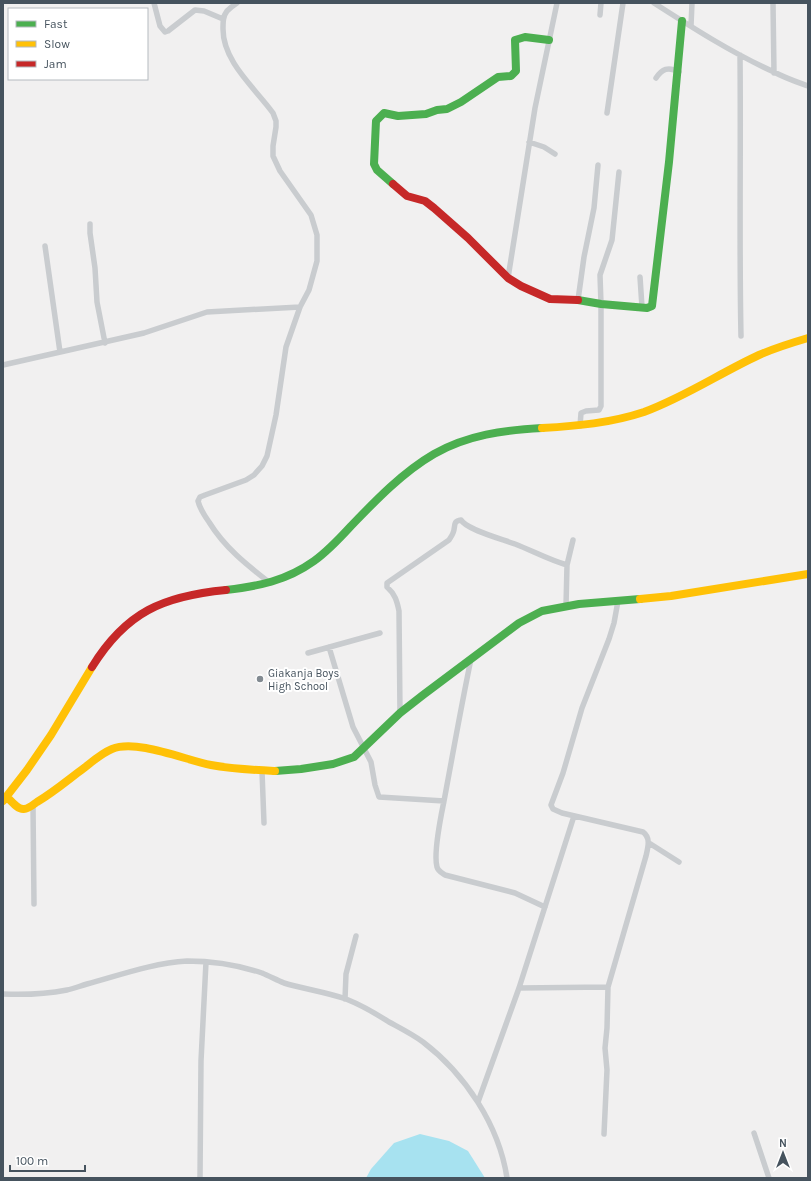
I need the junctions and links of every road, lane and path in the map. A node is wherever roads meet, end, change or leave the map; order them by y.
1 (154, 3) edge
2 (237, 3) edge
3 (557, 3) edge
4 (601, 3) edge
5 (623, 3) edge
6 (654, 3) edge
7 (692, 3) edge
8 (773, 3) edge
9 (600, 15) dead end
10 (223, 20) junction
11 (682, 21) junction
12 (691, 26) junction
13 (549, 40) junction
14 (740, 55) junction
15 (679, 72) junction
16 (774, 73) junction
17 (656, 78) dead end
18 (808, 86) edge
19 (607, 113) dead end
20 (529, 142) junction
21 (555, 154) dead end
22 (598, 165) dead end
23 (619, 172) dead end
24 (90, 224) dead end
25 (45, 246) dead end
26 (640, 277) dead end
27 (508, 278) junction
28 (578, 300) junction
29 (601, 304) junction
30 (300, 307) junction
31 (642, 307) junction
32 (741, 336) dead end
33 (808, 338) edge
34 (105, 343) junction
35 (60, 352) junction
36 (3, 366) edge
37 (580, 426) junction
38 (573, 540) dead end
39 (567, 565) junction
40 (808, 574) edge
41 (270, 583) junction
42 (618, 601) junction
43 (566, 606) junction
44 (380, 633) dead end
45 (328, 647) junction
46 (308, 653) dead end
47 (471, 659) junction
48 (400, 713) junction
49 (363, 750) junction
50 (262, 771) junction
51 (5, 799) edge
52 (444, 801) junction
53 (33, 805) junction
54 (574, 816) junction
55 (264, 824) dead end
56 (649, 843) junction
57 (679, 862) dead end
58 (34, 904) dead end
59 (545, 906) junction
60 (356, 936) dead end
61 (206, 962) junction
62 (520, 988) junction
63 (608, 988) junction
64 (3, 994) edge
65 (345, 999) junction
66 (478, 1102) junction
67 (754, 1133) dead end
68 (604, 1134) dead end
69 (200, 1178) edge
70 (507, 1178) edge
71 (769, 1178) edge

1 - 10 street
2 - 10 street
3 - 13 street
4 - 9 street
5 - 19 street
6 - 11 street
7 - 12 street
8 - 16 street
10 - 30 street
11 - 12 street
11 - 15 street
12 - 14 street
13 - 20 street
13 - 27 street
14 - 16 street
14 - 32 street
15 - 17 street
15 - 31 street
16 - 18 street
20 - 21 street
20 - 27 street
22 - 28 street
23 - 29 street
24 - 34 street
25 - 35 street
26 - 31 street
27 - 28 street
28 - 29 street
29 - 31 street
29 - 37 street
30 - 34 street
30 - 41 street
33 - 37 street
34 - 35 street
35 - 36 street
37 - 41 street
38 - 39 street
39 - 43 street
39 - 48 street
40 - 42 street
41 - 51 street
42 - 43 street
42 - 54 street
43 - 47 street
44 - 45 street
45 - 46 street
45 - 49 street
47 - 48 street
47 - 52 street
48 - 49 street
49 - 50 street
49 - 52 street
50 - 53 street
50 - 55 street
51 - 53 street
52 - 59 street
53 - 58 street
54 - 56 street
54 - 59 street
56 - 57 street
56 - 63 street
59 - 62 street
60 - 65 street
61 - 64 street
61 - 65 street
61 - 69 street
62 - 63 street
62 - 66 street
63 - 68 street
65 - 66 street
66 - 70 street
67 - 71 street

